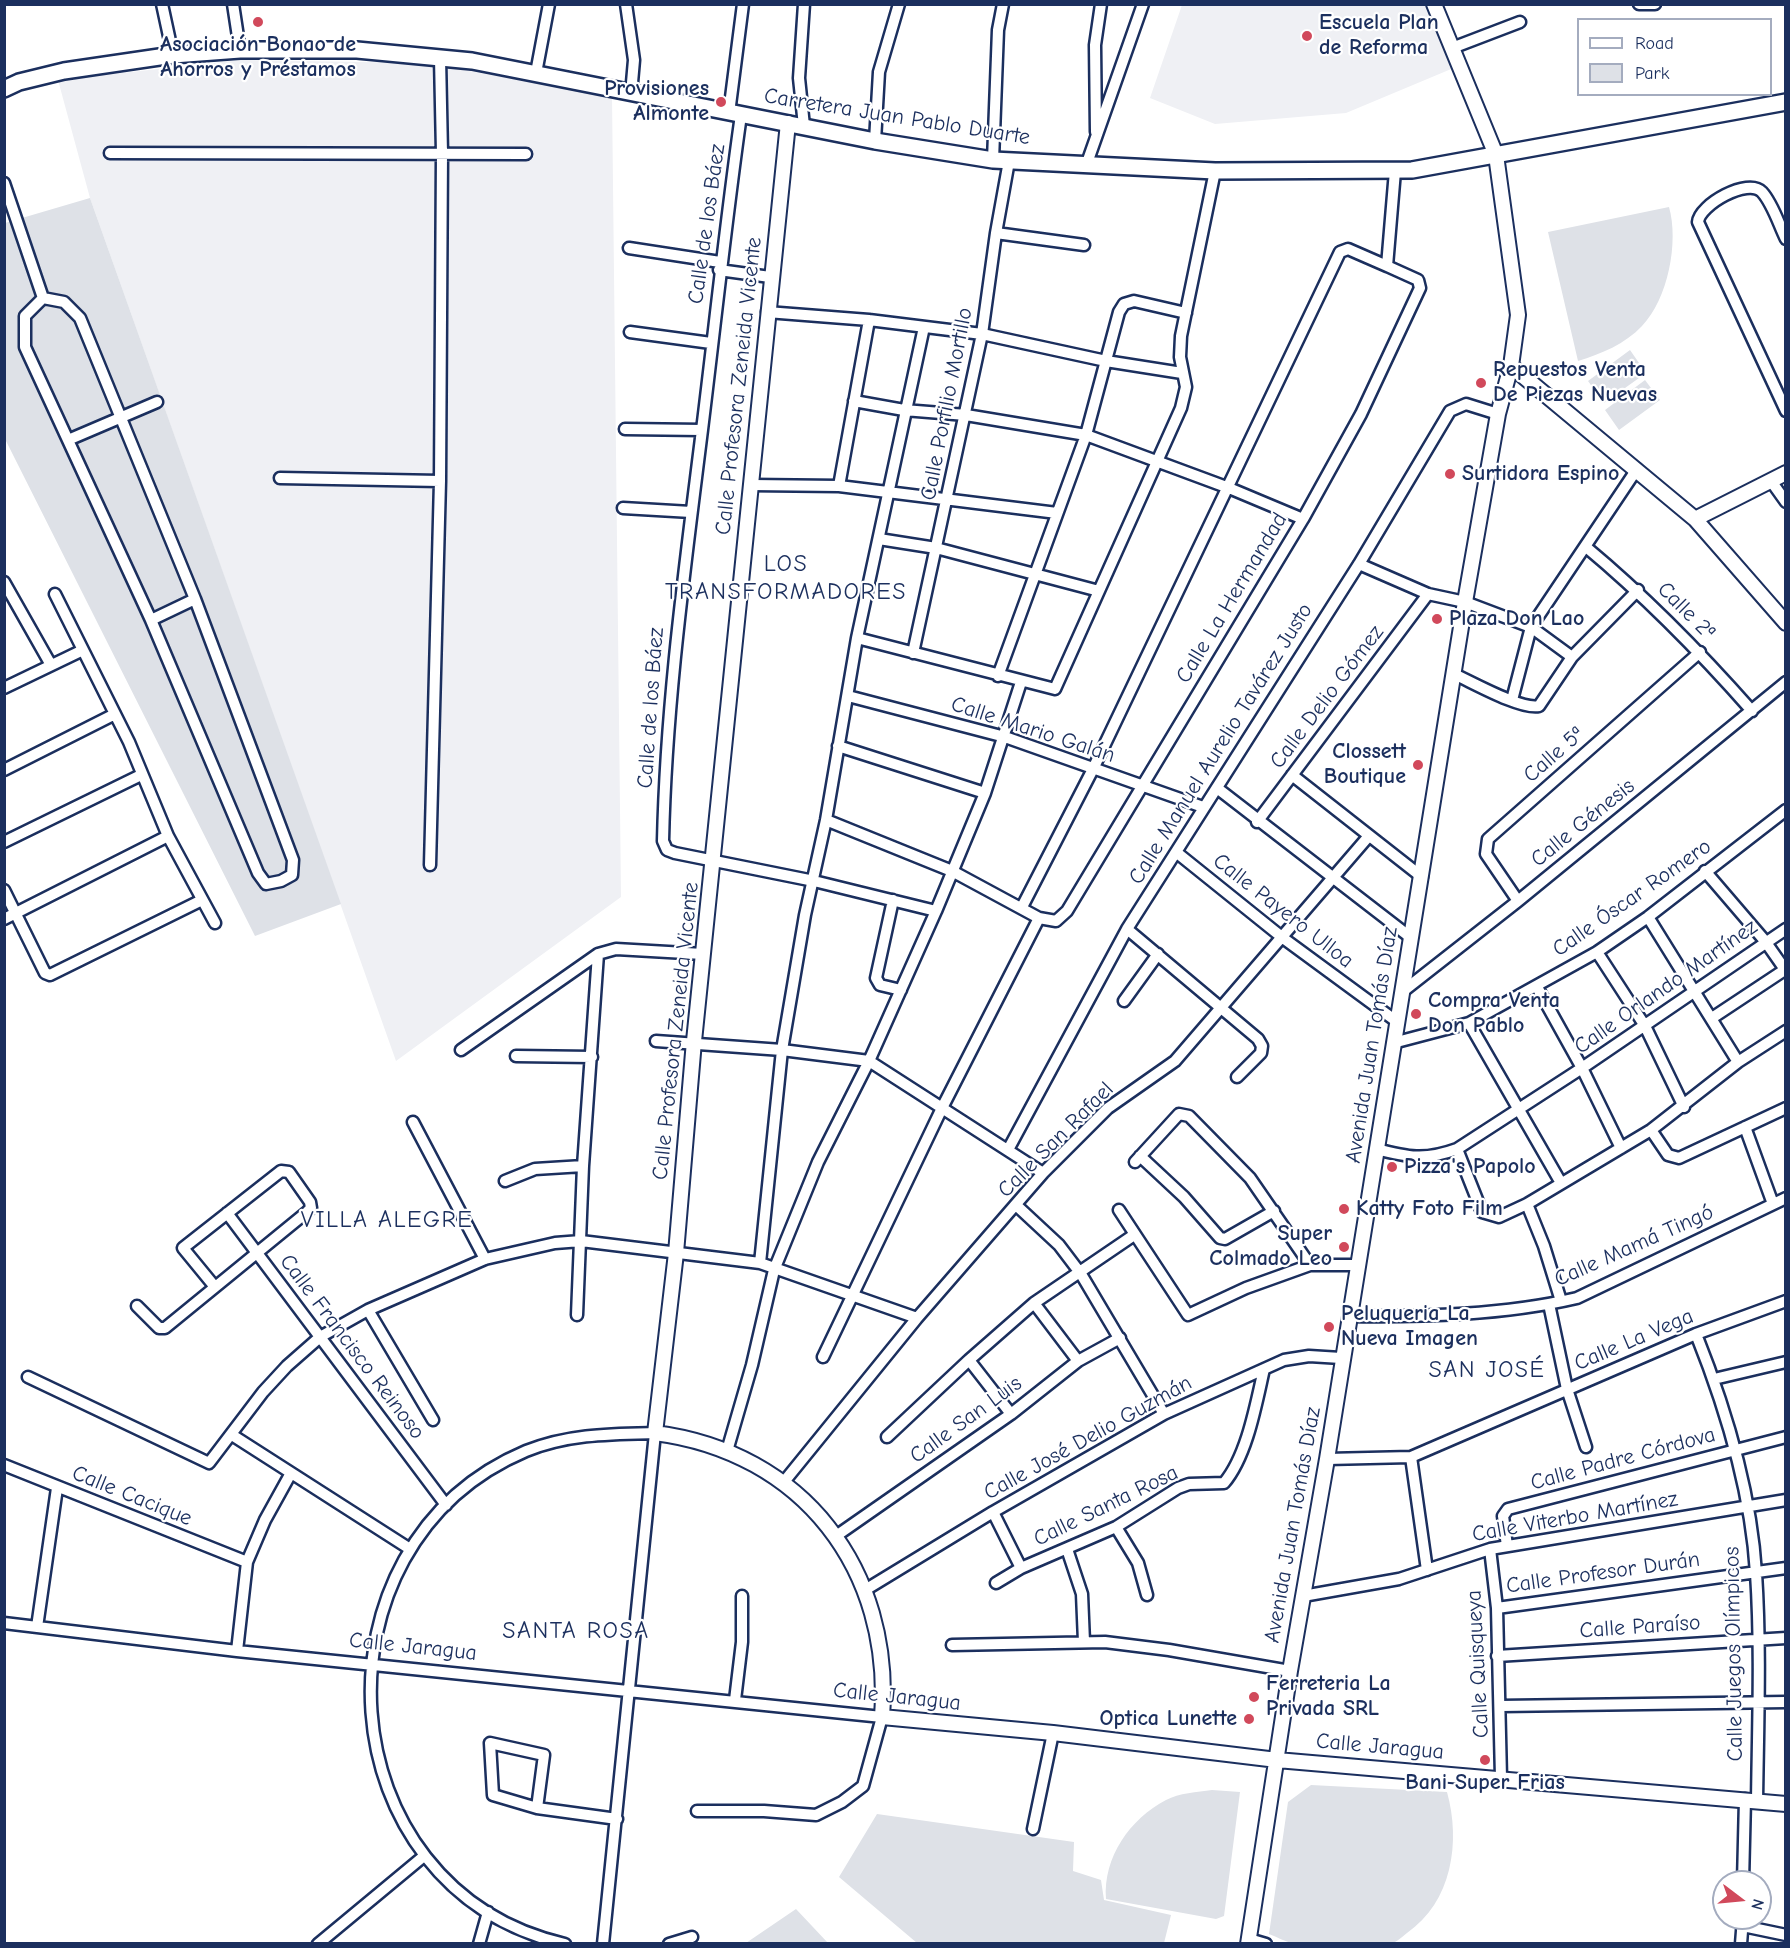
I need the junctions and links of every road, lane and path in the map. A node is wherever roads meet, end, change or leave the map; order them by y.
1 (162, 4) edge
2 (233, 4) edge
3 (549, 4) edge
4 (626, 4) edge
5 (743, 4) edge
6 (804, 4) edge
7 (899, 4) edge
8 (1003, 4) edge
9 (1101, 4) edge
10 (1143, 4) edge
11 (1434, 4) edge
12 (1639, 4) edge
13 (1655, 4) edge
14 (1520, 22) dead end
15 (1452, 48) junction
16 (240, 50) junction
17 (173, 55) junction
18 (440, 58) junction
19 (536, 73) junction
20 (4, 89) edge
21 (631, 94) junction
22 (1785, 102) edge
23 (735, 114) junction
24 (788, 123) junction
25 (804, 126) junction
26 (875, 141) junction
27 (1096, 141) junction
28 (110, 153) dead end
29 (442, 153) junction
30 (526, 154) dead end
31 (1496, 155) junction
32 (1001, 161) junction
33 (1087, 163) junction
34 (1215, 171) junction
35 (1395, 171) junction
36 (4, 183) edge
37 (1780, 214) edge
38 (996, 233) junction
39 (1785, 239) edge
40 (1084, 245) dead end
41 (629, 248) dead end
42 (720, 266) junction
43 (1387, 266) junction
44 (770, 277) junction
45 (43, 298) junction
46 (767, 312) junction
47 (1186, 313) junction
48 (869, 320) junction
49 (924, 327) junction
50 (630, 332) dead end
51 (982, 334) junction
52 (711, 343) junction
53 (1106, 362) junction
54 (1511, 366) junction
55 (1182, 373) junction
56 (854, 401) junction
57 (157, 402) dead end
58 (904, 410) junction
59 (1785, 411) edge
60 (1498, 414) junction
61 (966, 415) junction
62 (123, 417) junction
63 (625, 429) dead end
64 (702, 430) junction
65 (1086, 435) junction
66 (68, 440) junction
67 (1158, 463) junction
68 (1637, 469) junction
69 (1785, 473) edge
70 (280, 478) dead end
71 (440, 481) junction
72 (1771, 481) junction
73 (751, 485) junction
74 (839, 486) junction
75 (1229, 488) junction
76 (888, 491) junction
77 (949, 497) junction
78 (1785, 502) edge
79 (623, 508) dead end
80 (691, 512) junction
81 (1057, 513) junction
82 (1304, 519) junction
83 (1695, 519) junction
84 (879, 539) junction
85 (1586, 547) junction
86 (936, 548) junction
87 (1359, 564) junction
88 (1034, 575) junction
89 (4, 582) edge
90 (1638, 590) junction
91 (1099, 591) junction
92 (55, 594) dead end
93 (1428, 594) junction
94 (195, 599) junction
95 (1465, 602) junction
96 (151, 620) junction
97 (1785, 623) edge
98 (1530, 627) junction
99 (857, 638) junction
100 (83, 650) junction
101 (1700, 652) junction
102 (914, 653) junction
103 (1572, 657) junction
104 (51, 665) junction
105 (1454, 674) junction
106 (998, 676) junction
107 (1021, 682) junction
108 (1785, 682) edge
109 (4, 688) edge
110 (848, 696) junction
111 (1512, 700) junction
112 (1752, 711) junction
113 (115, 714) junction
114 (1005, 737) junction
115 (838, 746) junction
116 (1093, 769) junction
117 (4, 770) edge
118 (141, 775) junction
119 (1292, 775) junction
120 (1140, 786) junction
121 (1217, 788) junction
122 (985, 794) junction
123 (1203, 807) junction
124 (1785, 810) edge
125 (826, 820) junction
126 (1257, 822) junction
127 (168, 836) junction
128 (1368, 837) junction
129 (4, 842) edge
130 (1176, 852) junction
131 (713, 862) junction
132 (430, 865) dead end
133 (952, 871) junction
134 (1705, 871) junction
135 (1422, 877) junction
136 (1332, 879) junction
137 (814, 881) junction
138 (4, 890) edge
139 (202, 900) junction
140 (892, 900) junction
141 (1518, 901) junction
142 (1022, 907) junction
143 (936, 911) junction
144 (16, 914) junction
145 (1648, 917) junction
146 (1039, 918) junction
147 (4, 919) edge
148 (214, 923) dead end
149 (1127, 929) junction
150 (1785, 929) edge
151 (1283, 938) junction
152 (1410, 938) junction
153 (1765, 941) junction
154 (1597, 952) junction
155 (598, 954) junction
156 (703, 954) junction
157 (1158, 954) junction
158 (1785, 970) edge
159 (1537, 987) junction
160 (901, 990) junction
161 (1402, 992) junction
162 (1696, 992) junction
163 (1124, 1001) dead end
164 (1222, 1008) junction
165 (1712, 1017) junction
166 (1396, 1021) junction
167 (1469, 1023) junction
168 (1645, 1026) junction
169 (1785, 1031) edge
170 (656, 1041) dead end
171 (694, 1041) junction
172 (1393, 1043) junction
173 (461, 1050) dead end
174 (782, 1050) junction
175 (516, 1056) dead end
176 (592, 1058) junction
177 (869, 1061) junction
178 (1738, 1062) junction
179 (1582, 1068) junction
180 (1237, 1077) dead end
181 (1518, 1107) junction
182 (1684, 1107) junction
183 (942, 1108) junction
184 (1785, 1108) edge
185 (413, 1122) dead end
186 (1745, 1127) junction
187 (1651, 1130) junction
188 (1009, 1148) junction
189 (1621, 1148) junction
190 (1376, 1149) junction
191 (1456, 1149) junction
192 (583, 1166) junction
193 (1043, 1173) junction
194 (505, 1181) dead end
195 (1561, 1183) junction
196 (1785, 1198) edge
197 (1527, 1204) junction
198 (1773, 1204) junction
199 (1016, 1205) junction
200 (1119, 1210) dead end
201 (1274, 1211) junction
202 (227, 1213) junction
203 (1134, 1235) junction
204 (582, 1242) junction
205 (257, 1253) junction
206 (676, 1253) junction
207 (485, 1259) junction
208 (760, 1263) junction
209 (1310, 1265) junction
210 (1357, 1265) junction
211 (774, 1270) junction
212 (1081, 1274) junction
213 (215, 1287) junction
214 (852, 1297) junction
215 (1785, 1301) edge
216 (1561, 1302) junction
217 (1034, 1303) junction
218 (1549, 1304) junction
219 (137, 1306) dead end
220 (368, 1310) junction
221 (577, 1315) dead end
222 (1349, 1316) junction
223 (917, 1318) junction
224 (1696, 1334) junction
225 (320, 1337) junction
226 (1120, 1338) junction
227 (823, 1357) dead end
228 (1341, 1358) junction
229 (969, 1360) junction
230 (1078, 1361) junction
231 (1785, 1362) edge
232 (1264, 1369) junction
233 (28, 1377) dead end
234 (1713, 1379) junction
235 (1567, 1389) junction
236 (1011, 1413) junction
237 (1164, 1414) junction
238 (433, 1420) dead end
239 (655, 1433) junction
240 (232, 1435) junction
241 (887, 1437) dead end
242 (1785, 1437) edge
243 (1586, 1447) dead end
244 (1734, 1450) junction
245 (727, 1451) junction
246 (1411, 1457) junction
247 (1327, 1460) junction
248 (4, 1465) edge
249 (291, 1473) junction
250 (783, 1483) junction
251 (57, 1488) junction
252 (1785, 1500) edge
253 (446, 1505) junction
254 (1747, 1506) junction
255 (993, 1512) junction
256 (1116, 1527) junction
257 (836, 1536) junction
258 (1507, 1546) junction
259 (410, 1549) junction
260 (1067, 1549) junction
261 (1490, 1549) junction
262 (247, 1563) junction
263 (1021, 1568) junction
264 (1785, 1568) edge
265 (1427, 1570) junction
266 (1756, 1571) junction
267 (996, 1584) dead end
268 (865, 1590) junction
269 (1147, 1595) dead end
270 (742, 1596) dead end
271 (1303, 1596) junction
272 (1497, 1608) junction
273 (4, 1623) edge
274 (37, 1627) junction
275 (1757, 1638) junction
276 (1785, 1638) edge
277 (1084, 1642) junction
278 (952, 1645) dead end
279 (237, 1651) junction
280 (1497, 1656) junction
281 (373, 1664) junction
282 (1290, 1671) junction
283 (630, 1690) junction
284 (735, 1700) junction
285 (1758, 1702) junction
286 (1785, 1702) edge
287 (1501, 1706) junction
288 (882, 1717) junction
289 (1053, 1733) junction
290 (1276, 1760) junction
291 (1501, 1778) junction
292 (1751, 1800) junction
293 (1785, 1804) edge
294 (537, 1808) junction
295 (697, 1811) dead end
296 (617, 1819) junction
297 (1033, 1829) dead end
298 (424, 1856) junction
299 (1744, 1870) edge
300 (488, 1912) junction
301 (1769, 1930) edge
302 (1785, 1935) edge
303 (692, 1937) dead end
304 (538, 1940) edge
305 (1248, 1941) edge
306 (318, 1944) edge
307 (479, 1944) edge
308 (565, 1944) edge
309 (603, 1944) edge
310 (669, 1944) edge
311 (1266, 1944) edge

1 - 17 street
2 - 16 street
3 - 19 street
4 - 21 street
5 - 23 street, Calle de los Báez
6 - 25 street
7 - 26 street
8 - 32 street, Calle Porfilio Mortillo
9 - 27 street
10 - 27 street
11 - 15 street, Avenida Juan Tomás Díaz
12 - 13 street
14 - 15 street
15 - 31 street, Avenida Juan Tomás Díaz
16 - 17 main road, Carretera Juan Pablo Duarte
16 - 18 main road, Carretera Juan Pablo Duarte
17 - 20 main road, Carretera Juan Pablo Duarte
18 - 19 main road, Carretera Juan Pablo Duarte
18 - 29 street
19 - 21 main road, Carretera Juan Pablo Duarte
21 - 23 main road, Carretera Juan Pablo Duarte
22 - 31 main road, Carretera Juan Pablo Duarte
23 - 24 main road, Carretera Juan Pablo Duarte
23 - 42 street, Calle de los Báez
24 - 25 main road, Carretera Juan Pablo Duarte
24 - 44 street, Calle Profesora Zeneida Vicente
25 - 26 main road, Carretera Juan Pablo Duarte
26 - 32 main road, Carretera Juan Pablo Duarte
27 - 33 street
28 - 29 street
29 - 30 street
29 - 71 street
31 - 35 main road, Carretera Juan Pablo Duarte
31 - 54 street, Avenida Juan Tomás Díaz
32 - 33 main road, Carretera Juan Pablo Duarte
32 - 38 street, Calle Porfilio Mortillo
33 - 34 main road, Carretera Juan Pablo Duarte
34 - 35 main road, Carretera Juan Pablo Duarte
34 - 47 street
35 - 43 street
36 - 45 street
37 - 39 street
37 - 59 street
38 - 40 street
38 - 51 street, Calle Porfilio Mortillo
41 - 42 street
42 - 44 street
42 - 52 street, Calle de los Báez
43 - 75 street
43 - 82 street, Calle La Hermandad
44 - 46 street, Calle Profesora Zeneida Vicente
45 - 62 street
45 - 66 street
46 - 48 street
46 - 73 street, Calle Profesora Zeneida Vicente
47 - 53 street
47 - 55 street
48 - 49 street
48 - 56 street
49 - 51 street
49 - 58 street
50 - 52 street
51 - 53 street
51 - 61 street, Calle Porfilio Mortillo
52 - 64 street, Calle de los Báez
53 - 55 street
53 - 65 street
54 - 60 street, Avenida Juan Tomás Díaz
54 - 68 street
55 - 67 street
56 - 58 street
56 - 74 street
57 - 62 street
58 - 61 street
58 - 76 street
60 - 87 street, Calle Manuel Aurelio Tavárez Justo
60 - 95 street, Avenida Juan Tomás Díaz
61 - 65 street
61 - 77 street, Calle Porfilio Mortillo
62 - 66 street
62 - 94 street
63 - 64 street
64 - 80 street, Calle de los Báez
65 - 67 street
65 - 81 street
66 - 96 street
67 - 75 street
67 - 91 street
68 - 83 street
68 - 85 street
69 - 72 street
70 - 71 street
71 - 132 street
72 - 78 street
72 - 83 street
73 - 74 street
73 - 131 street, Calle Profesora Zeneida Vicente
74 - 76 street
75 - 82 street
75 - 116 street
76 - 77 street
76 - 84 street
77 - 81 street
77 - 86 street, Calle Porfilio Mortillo
79 - 80 street
80 - 131 street, Calle de los Báez
81 - 88 street
82 - 120 street, Calle La Hermandad
83 - 97 street
84 - 86 street
84 - 99 street
85 - 90 street, Calle 2ª
85 - 98 street
86 - 88 street
86 - 102 street, Calle Porfilio Mortillo
87 - 93 street
87 - 121 street, Calle Manuel Aurelio Tavárez Justo
88 - 91 street
88 - 106 street
89 - 104 street
90 - 101 street, Calle 2ª
90 - 103 street
91 - 107 street
92 - 100 street
93 - 95 street
93 - 119 street, Calle Delio Gómez
94 - 96 street
94 - 96 street
95 - 98 street
95 - 105 street, Avenida Juan Tomás Díaz
98 - 103 street
98 - 111 street
99 - 102 street
99 - 110 street
100 - 104 street
100 - 113 street
101 - 112 street, Calle 2ª
101 - 141 street, Calle 5ª
102 - 106 street
103 - 111 street
104 - 109 street
105 - 111 street
105 - 135 street, Avenida Juan Tomás Díaz
106 - 107 street
107 - 114 street
108 - 112 street, Calle Génesis
110 - 114 street, Calle Mario Galán
110 - 115 street
112 - 141 street, Calle Génesis
113 - 117 street
113 - 118 street
114 - 116 street, Calle Mario Galán
114 - 122 street
115 - 122 street
115 - 125 street
116 - 120 street, Calle Mario Galán
116 - 142 street
118 - 127 street
118 - 129 street
119 - 126 street, Calle Delio Gómez
119 - 128 street
120 - 123 street, Calle Mario Galán
120 - 146 street, Calle La Hermandad
121 - 123 street, Calle Manuel Aurelio Tavárez Justo
121 - 126 street
122 - 133 street
123 - 130 street, Calle Manuel Aurelio Tavárez Justo
124 - 134 street, Calle Óscar Romero
125 - 133 street
125 - 137 street
126 - 136 street
127 - 139 street
127 - 144 street
128 - 135 street
128 - 136 street, Calle San Rafael
130 - 149 street, Calle Manuel Aurelio Tavárez Justo
130 - 151 street, Calle Payero Ulloa
131 - 137 street, Calle de los Báez
131 - 156 street, Calle Profesora Zeneida Vicente
133 - 142 street
133 - 143 street
134 - 145 street, Calle Óscar Romero
134 - 153 street
135 - 152 street, Avenida Juan Tomás Díaz
136 - 151 street, Calle San Rafael
136 - 152 street
137 - 140 street, Calle de los Báez
137 - 174 street
138 - 144 street
139 - 144 street
139 - 148 street
140 - 143 street, Calle de los Báez
140 - 160 street
141 - 161 street, Calle Génesis
142 - 146 street
143 - 160 street
144 - 147 street
145 - 154 street, Calle Óscar Romero
145 - 162 street
146 - 183 street
149 - 157 street
149 - 188 street, Calle Manuel Aurelio Tavárez Justo
150 - 153 street, Calle Orlando Martínez
151 - 164 street, Calle San Rafael
151 - 166 street, Calle Payero Ulloa
152 - 161 street, Avenida Juan Tomás Díaz
153 - 158 street
153 - 162 street, Calle Orlando Martínez
154 - 159 street, Calle Óscar Romero
154 - 168 street
155 - 156 street
155 - 173 street
155 - 176 street
156 - 171 street, Calle Profesora Zeneida Vicente
157 - 163 street
157 - 164 street
158 - 165 street
159 - 167 street, Calle Óscar Romero
159 - 179 street
160 - 177 street
161 - 166 street, Avenida Juan Tomás Díaz
162 - 165 street
162 - 168 street, Calle Orlando Martínez
164 - 180 street
164 - 193 street, Calle San Rafael
165 - 178 street
166 - 172 street, Avenida Juan Tomás Díaz
167 - 172 street, Calle Óscar Romero
167 - 181 street
168 - 179 street, Calle Orlando Martínez
168 - 182 street
169 - 178 street
170 - 171 street
171 - 174 street
171 - 206 street, Calle Profesora Zeneida Vicente
172 - 190 street, Avenida Juan Tomás Díaz
174 - 177 street
174 - 208 street
175 - 176 street
176 - 192 street
177 - 183 street
177 - 211 street
178 - 182 street
179 - 181 street, Calle Orlando Martínez
179 - 189 street
181 - 191 street, Calle Orlando Martínez
181 - 195 street
182 - 187 street
183 - 188 street
183 - 214 street
184 - 186 street
185 - 207 street
186 - 187 street
186 - 198 street
187 - 189 street
188 - 193 street
189 - 195 street
190 - 191 street, Calle Orlando Martínez
190 - 210 street, Avenida Juan Tomás Díaz
191 - 197 street
192 - 194 street
192 - 204 street
193 - 199 street, Calle San Rafael
195 - 197 street
196 - 198 street, Calle Mamá Tingó
197 - 216 street
198 - 216 street, Calle Mamá Tingó
199 - 212 street
199 - 223 street, Calle San Rafael
200 - 203 street
201 - 201 street
201 - 209 street
202 - 205 street, Calle Francisco Reinoso
202 - 205 street
202 - 213 street
203 - 209 street
203 - 212 street
204 - 206 street
204 - 207 street
204 - 221 street
205 - 213 street
205 - 225 street, Calle Francisco Reinoso
206 - 208 street
206 - 239 street, Calle Profesora Zeneida Vicente
207 - 220 street
208 - 211 street
209 - 210 street
210 - 222 street, Avenida Juan Tomás Díaz
211 - 214 street
211 - 245 street
212 - 217 street
212 - 226 street
213 - 219 street
214 - 223 street
214 - 227 street
215 - 224 street, Calle La Vega
216 - 218 street, Calle Mamá Tingó
217 - 229 street
217 - 230 street
218 - 222 street, Calle Mamá Tingó
218 - 235 street
220 - 225 street
220 - 238 street
222 - 228 street, Avenida Juan Tomás Díaz
223 - 250 street, Calle San Rafael
224 - 234 street, Calle Juegos Olímpicos
224 - 235 street, Calle La Vega
225 - 240 street
225 - 253 street, Calle Francisco Reinoso
226 - 230 street, Calle San Luis
226 - 237 street
228 - 232 street, Calle José Delio Guzmán
228 - 247 street, Avenida Juan Tomás Díaz
229 - 236 street
229 - 241 street
230 - 236 street, Calle San Luis
231 - 234 street
232 - 237 street, Calle José Delio Guzmán
232 - 256 street, Calle Santa Rosa
233 - 240 street
234 - 244 street, Calle Juegos Olímpicos
235 - 243 street
235 - 246 street, Calle La Vega
236 - 257 street, Calle San Luis
237 - 255 street, Calle José Delio Guzmán
239 - 245 street
239 - 253 street
239 - 283 street, Calle Profesora Zeneida Vicente
240 - 249 street
242 - 244 street, Calle Padre Córdova
244 - 254 street, Calle Juegos Olímpicos
244 - 258 street, Calle Padre Córdova
245 - 250 street
246 - 247 street, Calle La Vega
246 - 265 street
247 - 271 street, Avenida Juan Tomás Díaz
248 - 251 street, Calle Cacique
249 - 259 street
249 - 262 street
250 - 257 street
251 - 262 street, Calle Cacique
251 - 274 street
252 - 254 street, Calle Viterbo Martínez
253 - 259 street
254 - 258 street, Calle Viterbo Martínez
254 - 266 street, Calle Juegos Olímpicos
255 - 263 street
255 - 268 street, Calle José Delio Guzmán
256 - 260 street, Calle Santa Rosa
256 - 269 street
257 - 268 street
258 - 261 street, Calle Viterbo Martínez
259 - 281 street
260 - 263 street, Calle Santa Rosa
260 - 277 street
261 - 265 street, Calle Viterbo Martínez
261 - 272 street, Calle Quisqueya
262 - 279 street
263 - 267 street, Calle Santa Rosa
264 - 266 street, Calle Profesor Durán
265 - 271 street, Calle Viterbo Martínez
266 - 272 street, Calle Profesor Durán
266 - 275 street, Calle Juegos Olímpicos
268 - 288 street
270 - 284 street
271 - 282 street, Avenida Juan Tomás Díaz
272 - 280 street, Calle Quisqueya
273 - 274 street, Calle Jaragua
274 - 279 street, Calle Jaragua
275 - 276 street, Calle Paraíso
275 - 280 street, Calle Paraíso
275 - 285 street, Calle Juegos Olímpicos
277 - 278 street
277 - 282 street
279 - 281 street, Calle Jaragua
280 - 287 street, Calle Quisqueya
281 - 283 street, Calle Jaragua
281 - 298 street
282 - 290 street, Avenida Juan Tomás Díaz
283 - 284 street, Calle Jaragua
283 - 296 street, Calle Profesora Zeneida Vicente
284 - 288 street, Calle Jaragua
285 - 286 street
285 - 287 street
285 - 292 street, Calle Juegos Olímpicos
287 - 291 street, Calle Quisqueya
288 - 289 street, Calle Jaragua
288 - 295 street
289 - 290 street, Calle Jaragua
289 - 297 street
290 - 291 street, Calle Jaragua
290 - 305 street, Avenida Juan Tomás Díaz
291 - 292 street, Calle Jaragua
292 - 293 street, Calle Jaragua
292 - 299 street, Calle Juegos Olímpicos
294 - 294 street
294 - 296 street
296 - 309 street, Calle Profesora Zeneida Vicente
298 - 300 street
298 - 306 street
300 - 304 street
300 - 307 street
301 - 302 street
303 - 310 street
304 - 308 street
305 - 311 street

